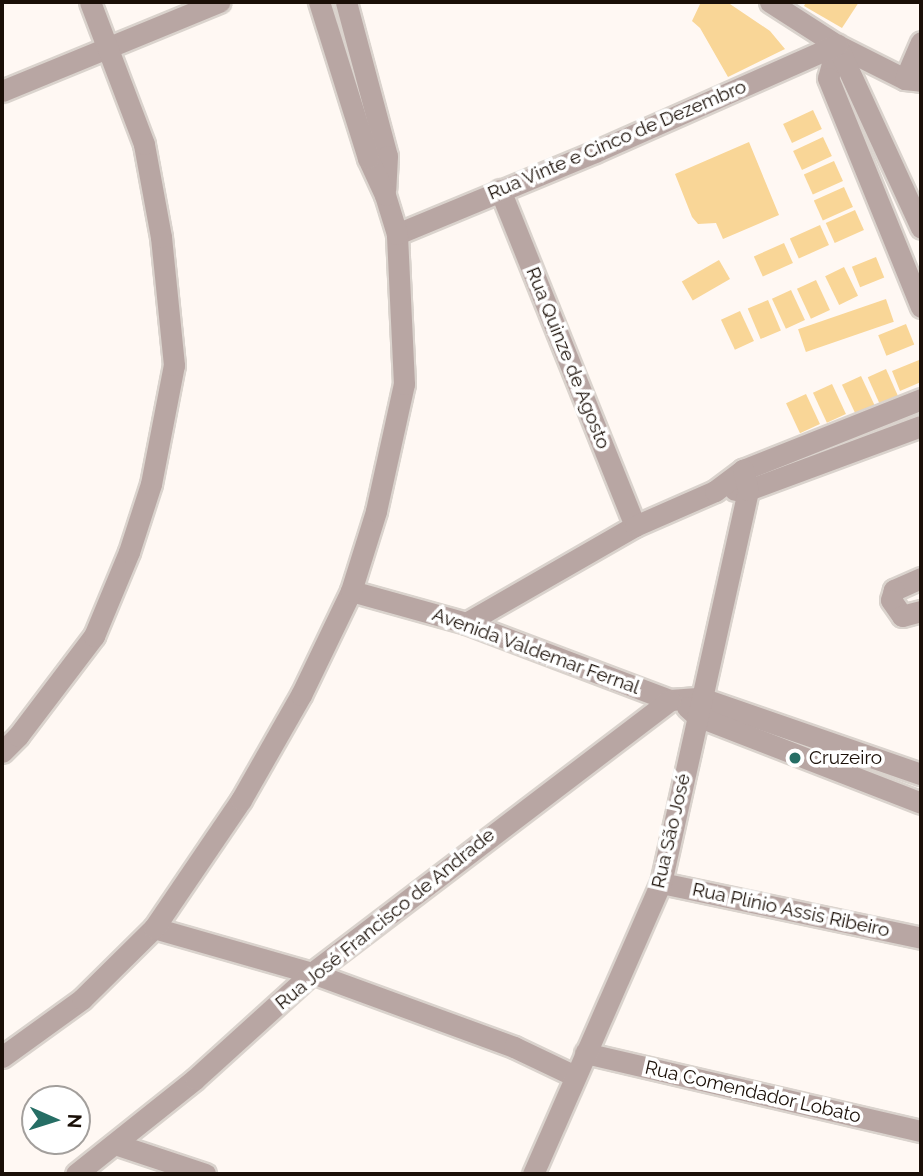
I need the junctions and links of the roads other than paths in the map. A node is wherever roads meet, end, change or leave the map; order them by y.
1 (90, 2) edge
2 (219, 2) edge
3 (319, 2) edge
4 (346, 2) edge
5 (770, 2) edge
6 (354, 29) junction
7 (330, 37) junction
8 (921, 43) edge
9 (837, 45) junction
10 (108, 46) junction
11 (913, 80) edge
12 (2, 91) edge
13 (359, 94) junction
14 (500, 190) junction
15 (918, 221) edge
16 (890, 224) junction
17 (397, 234) junction
18 (921, 307) edge
19 (921, 399) edge
20 (921, 426) edge
21 (745, 480) junction
22 (635, 526) junction
23 (921, 578) edge
24 (351, 591) junction
25 (921, 611) edge
26 (466, 623) junction
27 (687, 704) junction
28 (2, 752) edge
29 (921, 774) edge
30 (921, 803) edge
31 (662, 883) junction
32 (154, 928) junction
33 (921, 938) edge
34 (312, 973) junction
35 (585, 1053) junction
36 (2, 1057) edge
37 (575, 1076) junction
38 (921, 1131) edge
39 (115, 1144) junction
40 (76, 1174) edge
41 (205, 1174) edge
42 (533, 1174) edge

1 - 10 street
2 - 10 street
3 - 7 street
4 - 6 street
5 - 9 street
6 - 7 street
6 - 13 street
7 - 13 street
8 - 11 street
9 - 11 street
9 - 14 street, Rua Vinte e Cinco de Dezembro
9 - 15 street
9 - 16 street
10 - 12 street
10 - 28 street
13 - 17 street
14 - 17 street, Rua Vinte e Cinco de Dezembro
14 - 22 street, Rua Quinze de Agosto
15 - 16 street
16 - 18 street
17 - 24 street
19 - 21 street
20 - 21 street
21 - 22 street
21 - 27 street, Rua São José
22 - 26 street
23 - 25 street
24 - 26 street, Avenida Valdemar Fernal
24 - 32 street
26 - 27 street, Avenida Valdemar Fernal
27 - 29 street, Avenida Valdemar Fernal
27 - 30 street, Avenida Valdemar Fernal
27 - 31 street, Rua São José
27 - 34 street, Rua José Francisco de Andrade
31 - 33 street, Rua Plínio Assis Ribeiro
31 - 35 street, Rua São José
32 - 34 street
32 - 36 street
34 - 37 street
34 - 39 street, Rua José Francisco de Andrade
35 - 37 street, Rua São José
35 - 38 street, Rua Comendador Lobato
37 - 42 street, Rua São José
39 - 40 street, Rua José Francisco de Andrade
39 - 41 street

